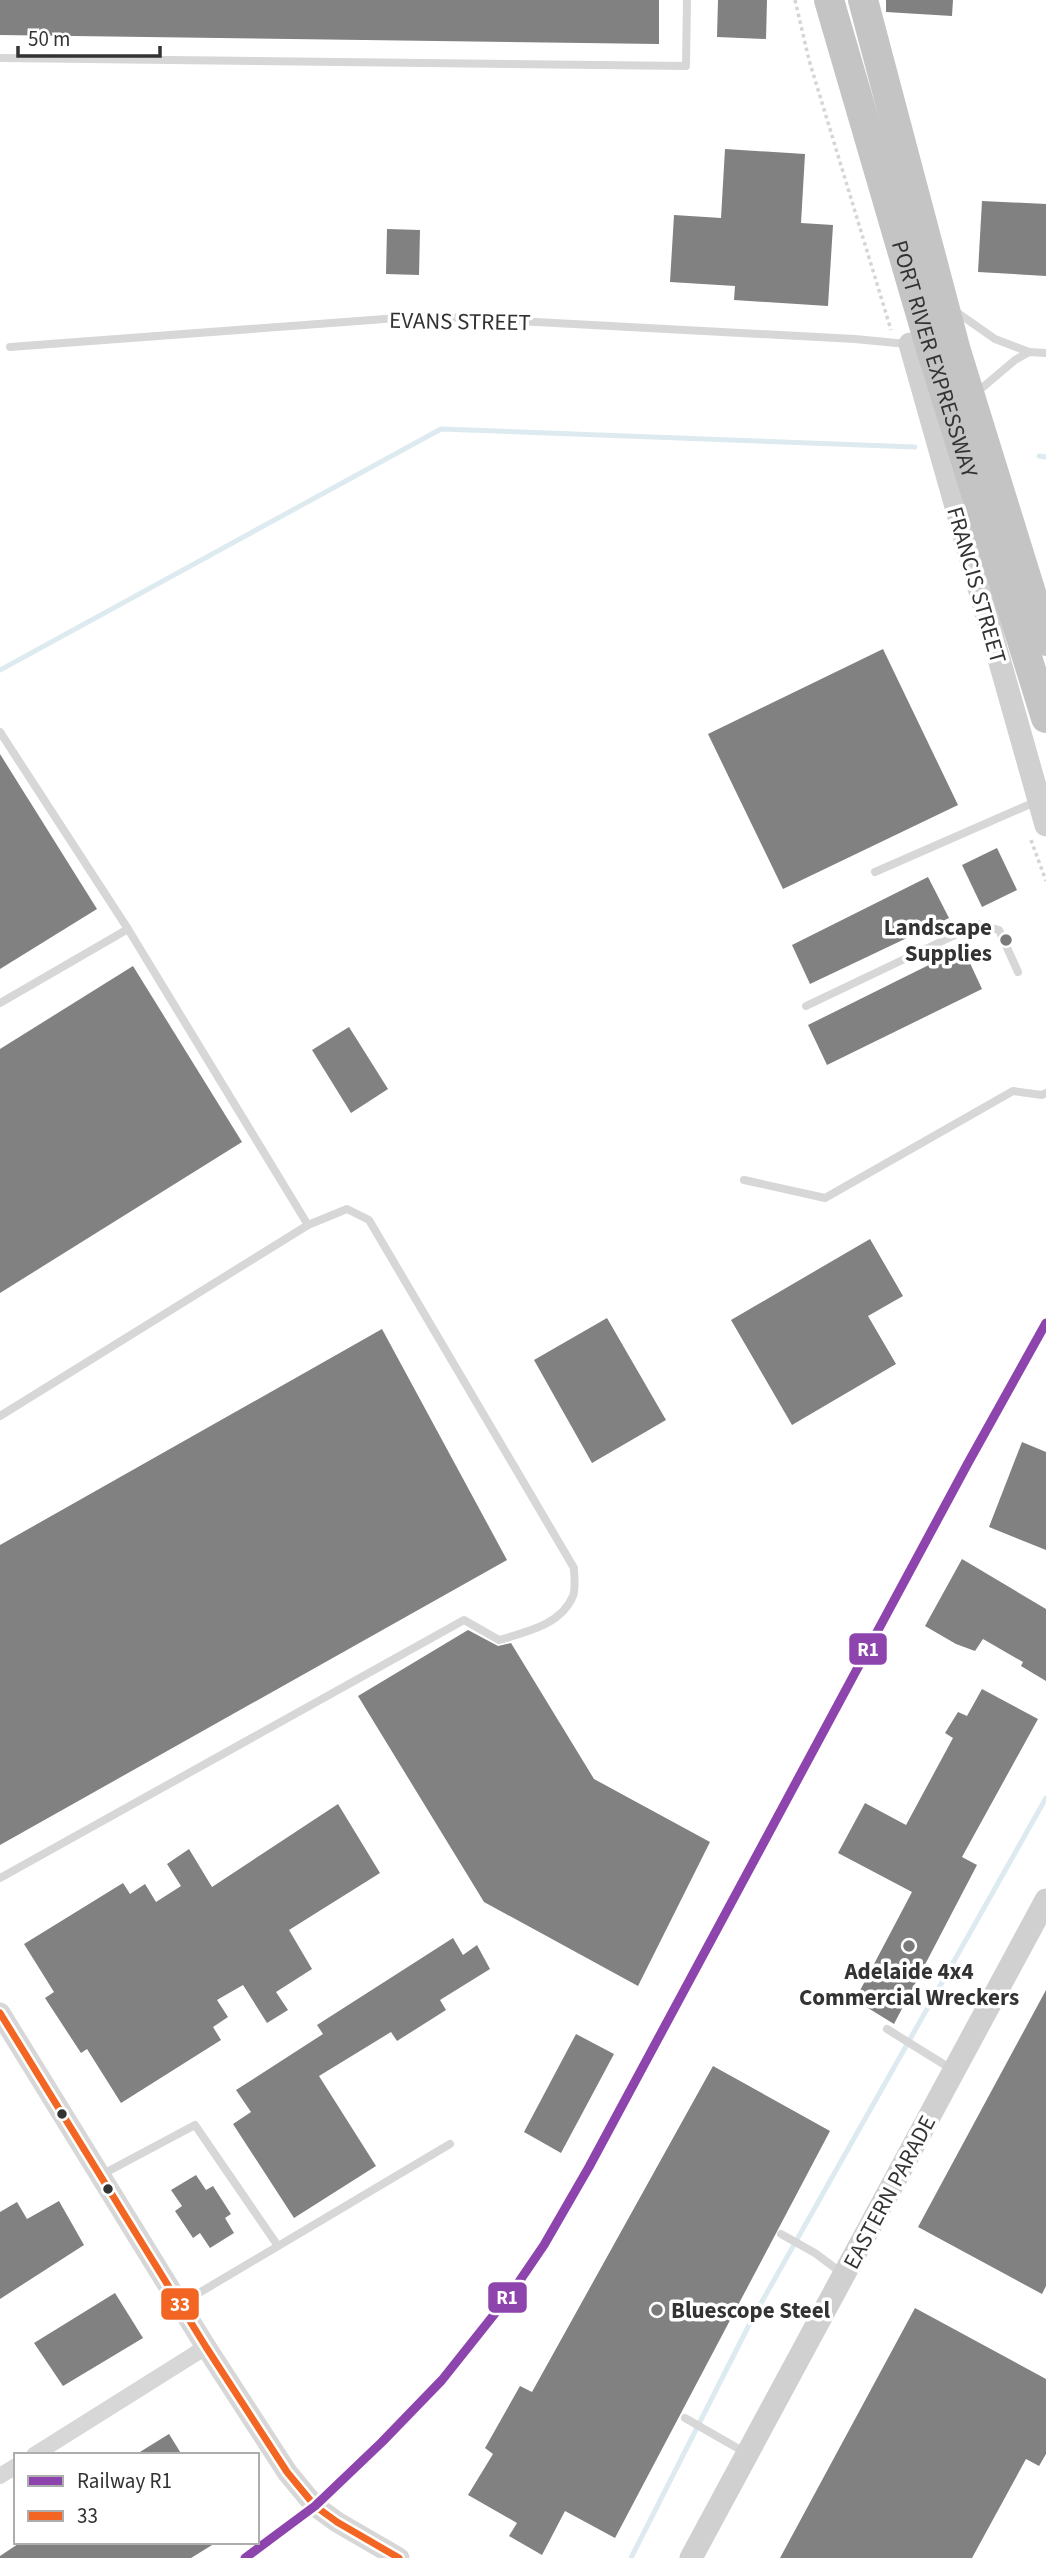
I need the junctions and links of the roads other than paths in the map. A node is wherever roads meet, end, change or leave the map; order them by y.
1 (687, 0) edge
2 (828, 0) edge
3 (863, 0) edge
4 (0, 58) edge
5 (851, 73) junction
6 (943, 303) junction
7 (903, 344) junction
8 (10, 347) dead end
9 (1029, 352) junction
10 (1046, 354) edge
11 (970, 398) junction
12 (1046, 590) edge
13 (1046, 641) edge
14 (1046, 718) edge
15 (0, 732) edge
16 (1038, 801) junction
17 (1046, 825) edge
18 (875, 872) dead end
19 (128, 929) junction
20 (1018, 972) dead end
21 (0, 1003) edge
22 (806, 1006) dead end
23 (1046, 1093) edge
24 (744, 1181) dead end
25 (308, 1226) junction
26 (0, 1416) edge
27 (0, 1878) edge
28 (1046, 1900) edge
29 (0, 2013) edge
30 (887, 2029) dead end
31 (955, 2071) junction
32 (450, 2144) dead end
33 (100, 2176) junction
34 (781, 2234) dead end
35 (278, 2246) junction
36 (844, 2275) junction
37 (180, 2304) junction
38 (206, 2347) junction
39 (685, 2418) dead end
40 (37, 2453) edge
41 (746, 2454) junction
42 (399, 2558) edge
43 (691, 2558) edge

1 - 4 lane
2 - 5 highway, PORT RIVER EXPRESSWAY
3 - 6 highway, PORT RIVER EXPRESSWAY
5 - 7 highway
5 - 14 highway, PORT RIVER EXPRESSWAY
6 - 9 lane
6 - 11 highway, PORT RIVER EXPRESSWAY
7 - 8 lane, EVANS STREET
7 - 16 main road, FRANCIS STREET
9 - 10 lane
9 - 11 lane
11 - 12 highway
11 - 13 highway, PORT RIVER EXPRESSWAY
15 - 19 lane
16 - 17 main road, FRANCIS STREET
16 - 18 lane
19 - 21 lane
19 - 25 lane
20 - 22 lane
23 - 24 lane
25 - 26 lane
25 - 27 lane
28 - 31 main road, EASTERN PARADE
29 - 33 street
30 - 31 lane
31 - 36 main road, EASTERN PARADE
32 - 35 lane
33 - 35 lane
33 - 37 street
34 - 36 lane
35 - 37 lane
36 - 41 main road, EASTERN PARADE
37 - 38 street
38 - 40 street
38 - 42 street
39 - 41 lane
41 - 43 main road, EASTERN PARADE

